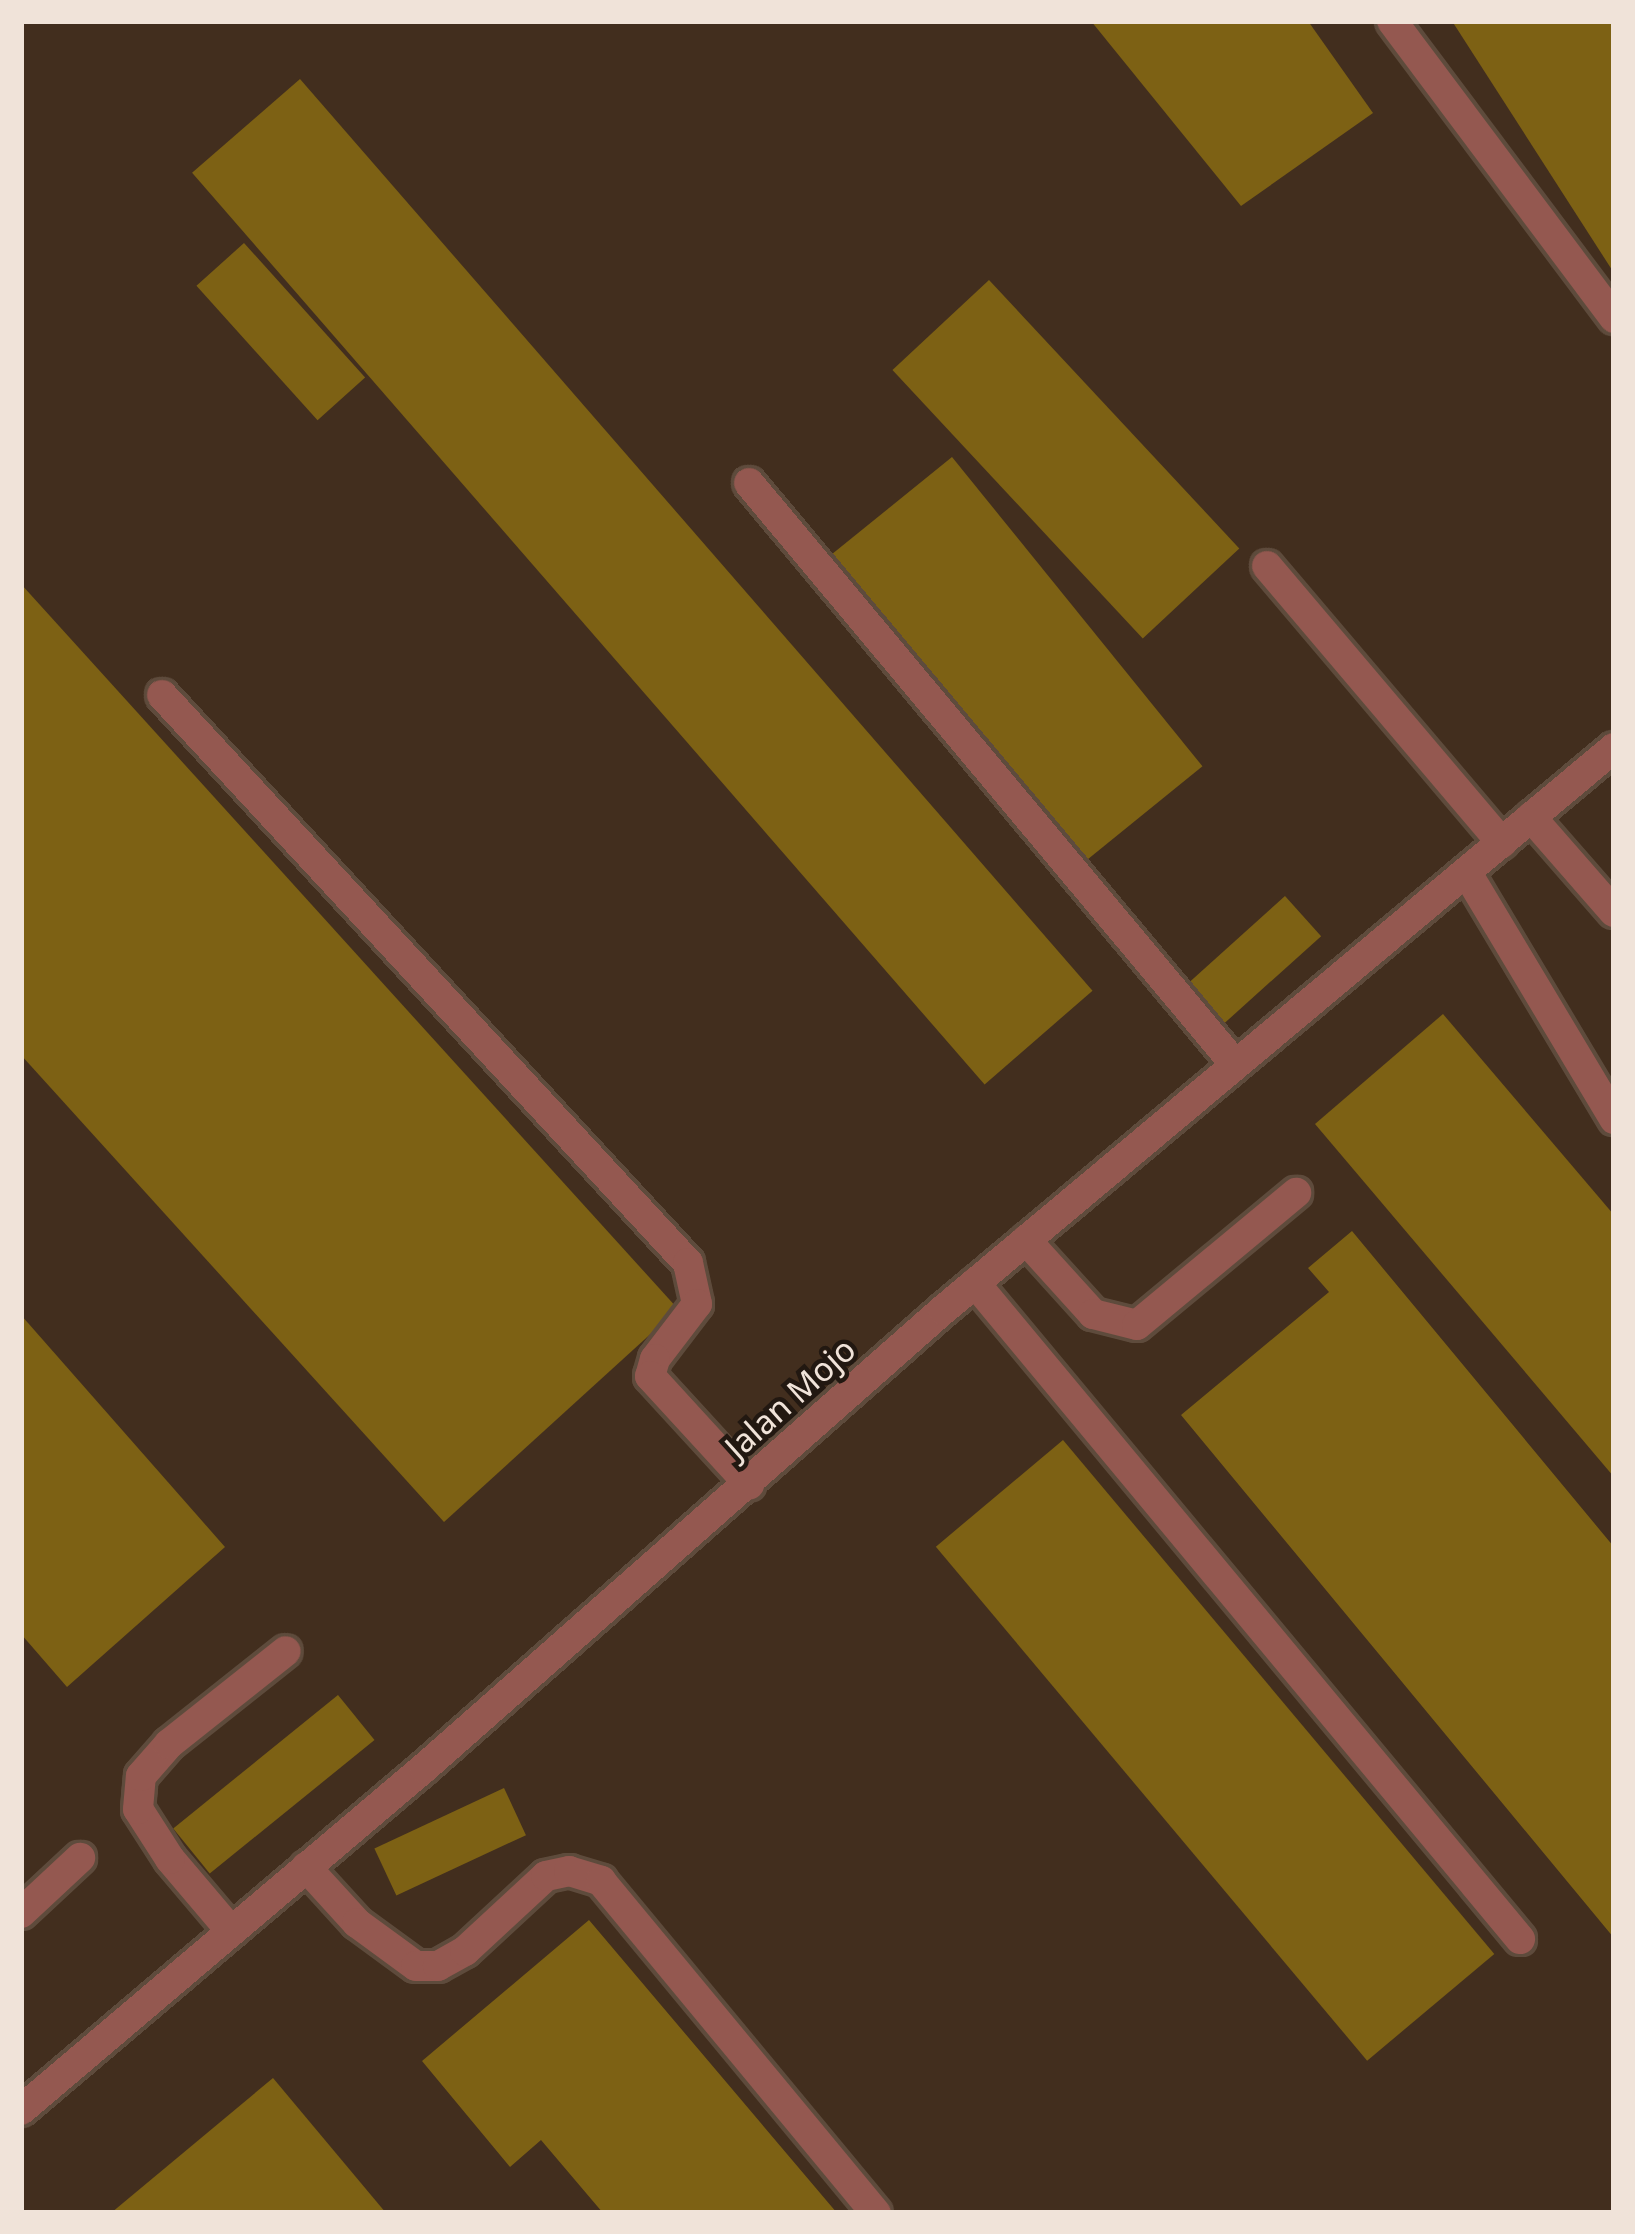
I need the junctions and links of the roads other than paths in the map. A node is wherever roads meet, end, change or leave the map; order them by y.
1 (1393, 21) edge
2 (1614, 318) edge
3 (749, 483) dead end
4 (1267, 566) dead end
5 (163, 695) dead end
6 (1614, 748) edge
7 (1531, 817) junction
8 (1502, 843) junction
9 (1467, 873) junction
10 (1614, 912) edge
11 (1234, 1063) junction
12 (1614, 1119) edge
13 (1296, 1193) dead end
14 (1026, 1240) junction
15 (975, 1283) junction
16 (748, 1484) junction
17 (286, 1651) dead end
18 (80, 1858) dead end
19 (306, 1867) junction
20 (21, 1913) edge
21 (231, 1931) junction
22 (1520, 1939) dead end
23 (21, 2110) edge
24 (876, 2213) edge

1 - 2 street
3 - 11 street
4 - 8 street
5 - 16 street
6 - 7 street, Jalan Mojo
7 - 8 street, Jalan Mojo
7 - 10 street
8 - 9 street, Jalan Mojo
9 - 11 street, Jalan Mojo
9 - 12 street
11 - 14 street, Jalan Mojo
13 - 14 street
14 - 15 street, Jalan Mojo
15 - 16 street, Jalan Mojo
15 - 22 street
16 - 19 street, Jalan Mojo
17 - 21 street
18 - 20 street
19 - 21 street, Jalan Mojo
19 - 24 street
21 - 23 street, Jalan Mojo

